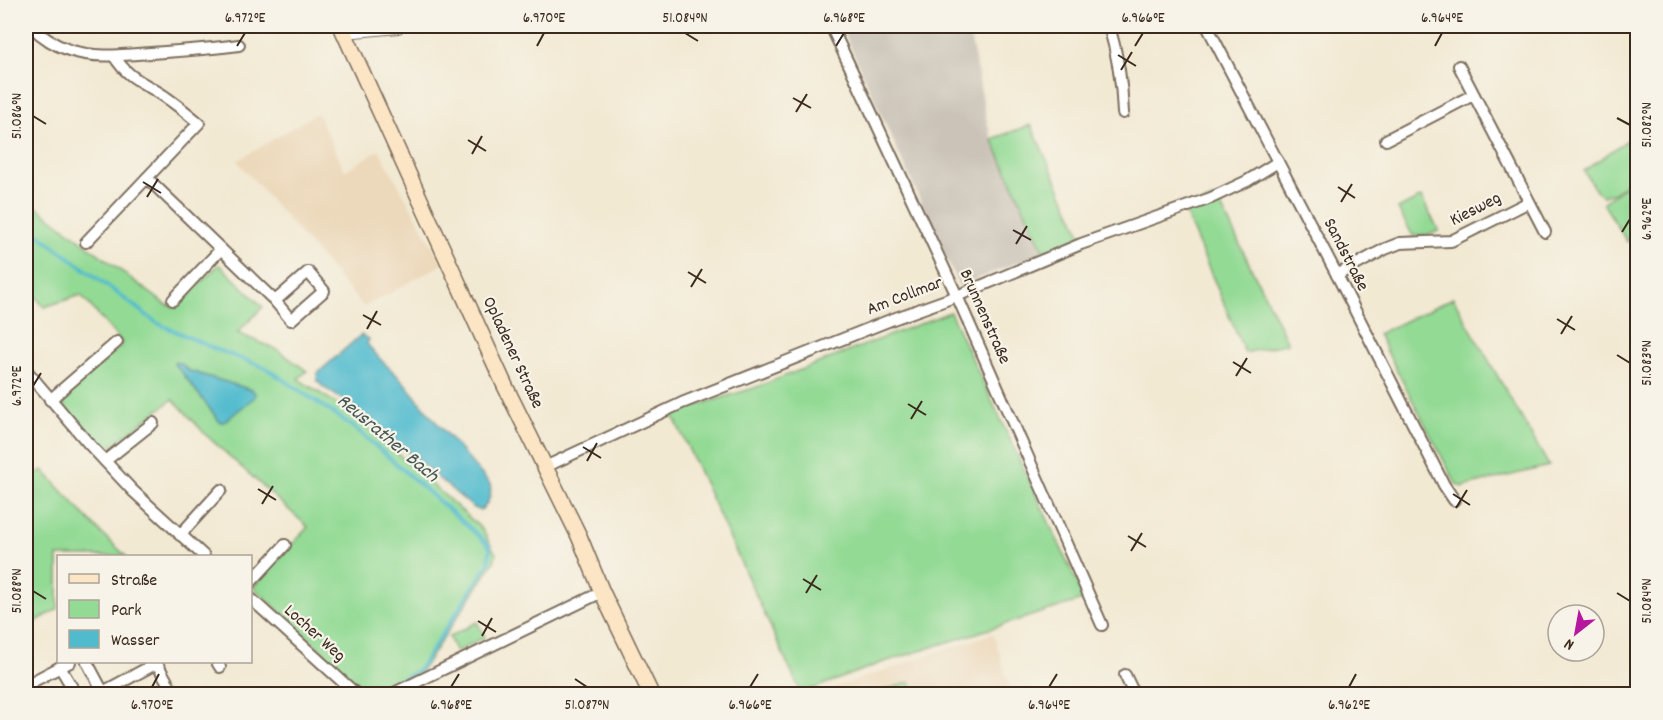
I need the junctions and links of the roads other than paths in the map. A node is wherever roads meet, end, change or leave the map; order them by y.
1 (31, 26) edge
2 (398, 26) edge
3 (831, 26) edge
4 (1109, 26) edge
5 (1207, 26) edge
6 (343, 28) edge
7 (239, 45) dead end
8 (114, 56) junction
9 (1459, 66) dead end
10 (1473, 95) junction
11 (1123, 113) dead end
12 (1386, 140) dead end
13 (1278, 162) junction
14 (147, 178) junction
15 (1529, 202) junction
16 (1545, 232) dead end
17 (86, 242) dead end
18 (221, 249) junction
19 (1337, 275) junction
20 (957, 296) junction
21 (173, 300) dead end
22 (275, 301) junction
23 (117, 342) dead end
24 (26, 370) edge
25 (51, 400) junction
26 (153, 423) dead end
27 (105, 461) junction
28 (545, 467) junction
29 (221, 490) dead end
30 (1454, 500) dead end
31 (180, 535) junction
32 (285, 544) dead end
33 (203, 555) edge
34 (252, 580) edge
35 (602, 592) junction
36 (252, 600) edge
37 (1102, 625) dead end
38 (87, 663) edge
39 (155, 663) edge
40 (158, 663) edge
41 (65, 664) edge
42 (1125, 675) dead end
43 (26, 685) edge
44 (173, 692) dead end
45 (101, 693) edge
46 (76, 694) edge
47 (356, 694) edge
48 (392, 694) edge
49 (651, 694) edge
50 (1134, 694) edge

1 - 8 street
2 - 6 street
3 - 20 street, Brunnenstraße
4 - 11 street
5 - 13 street, Sandstraße
6 - 28 main road, Opladener Straße
7 - 8 street
8 - 14 street
9 - 10 street, Kiesweg
10 - 12 street
10 - 15 street, Kiesweg
13 - 19 street, Sandstraße
13 - 20 street, Am Collmar
14 - 17 street
14 - 18 street
15 - 16 street, Kiesweg
15 - 19 street, Kiesweg
18 - 21 street
18 - 22 street
19 - 30 street, Sandstraße
20 - 28 street, Am Collmar
20 - 37 street, Brunnenstraße
22 - 22 street
23 - 25 street
24 - 25 street
25 - 27 street
26 - 27 street
27 - 31 street
28 - 35 main road, Opladener Straße
29 - 31 street
31 - 33 street
32 - 34 street
35 - 48 street
35 - 49 main road, Opladener Straße
36 - 47 street, Locher Weg
38 - 45 street
39 - 45 street
40 - 44 street
41 - 43 street
41 - 46 street
42 - 50 street

